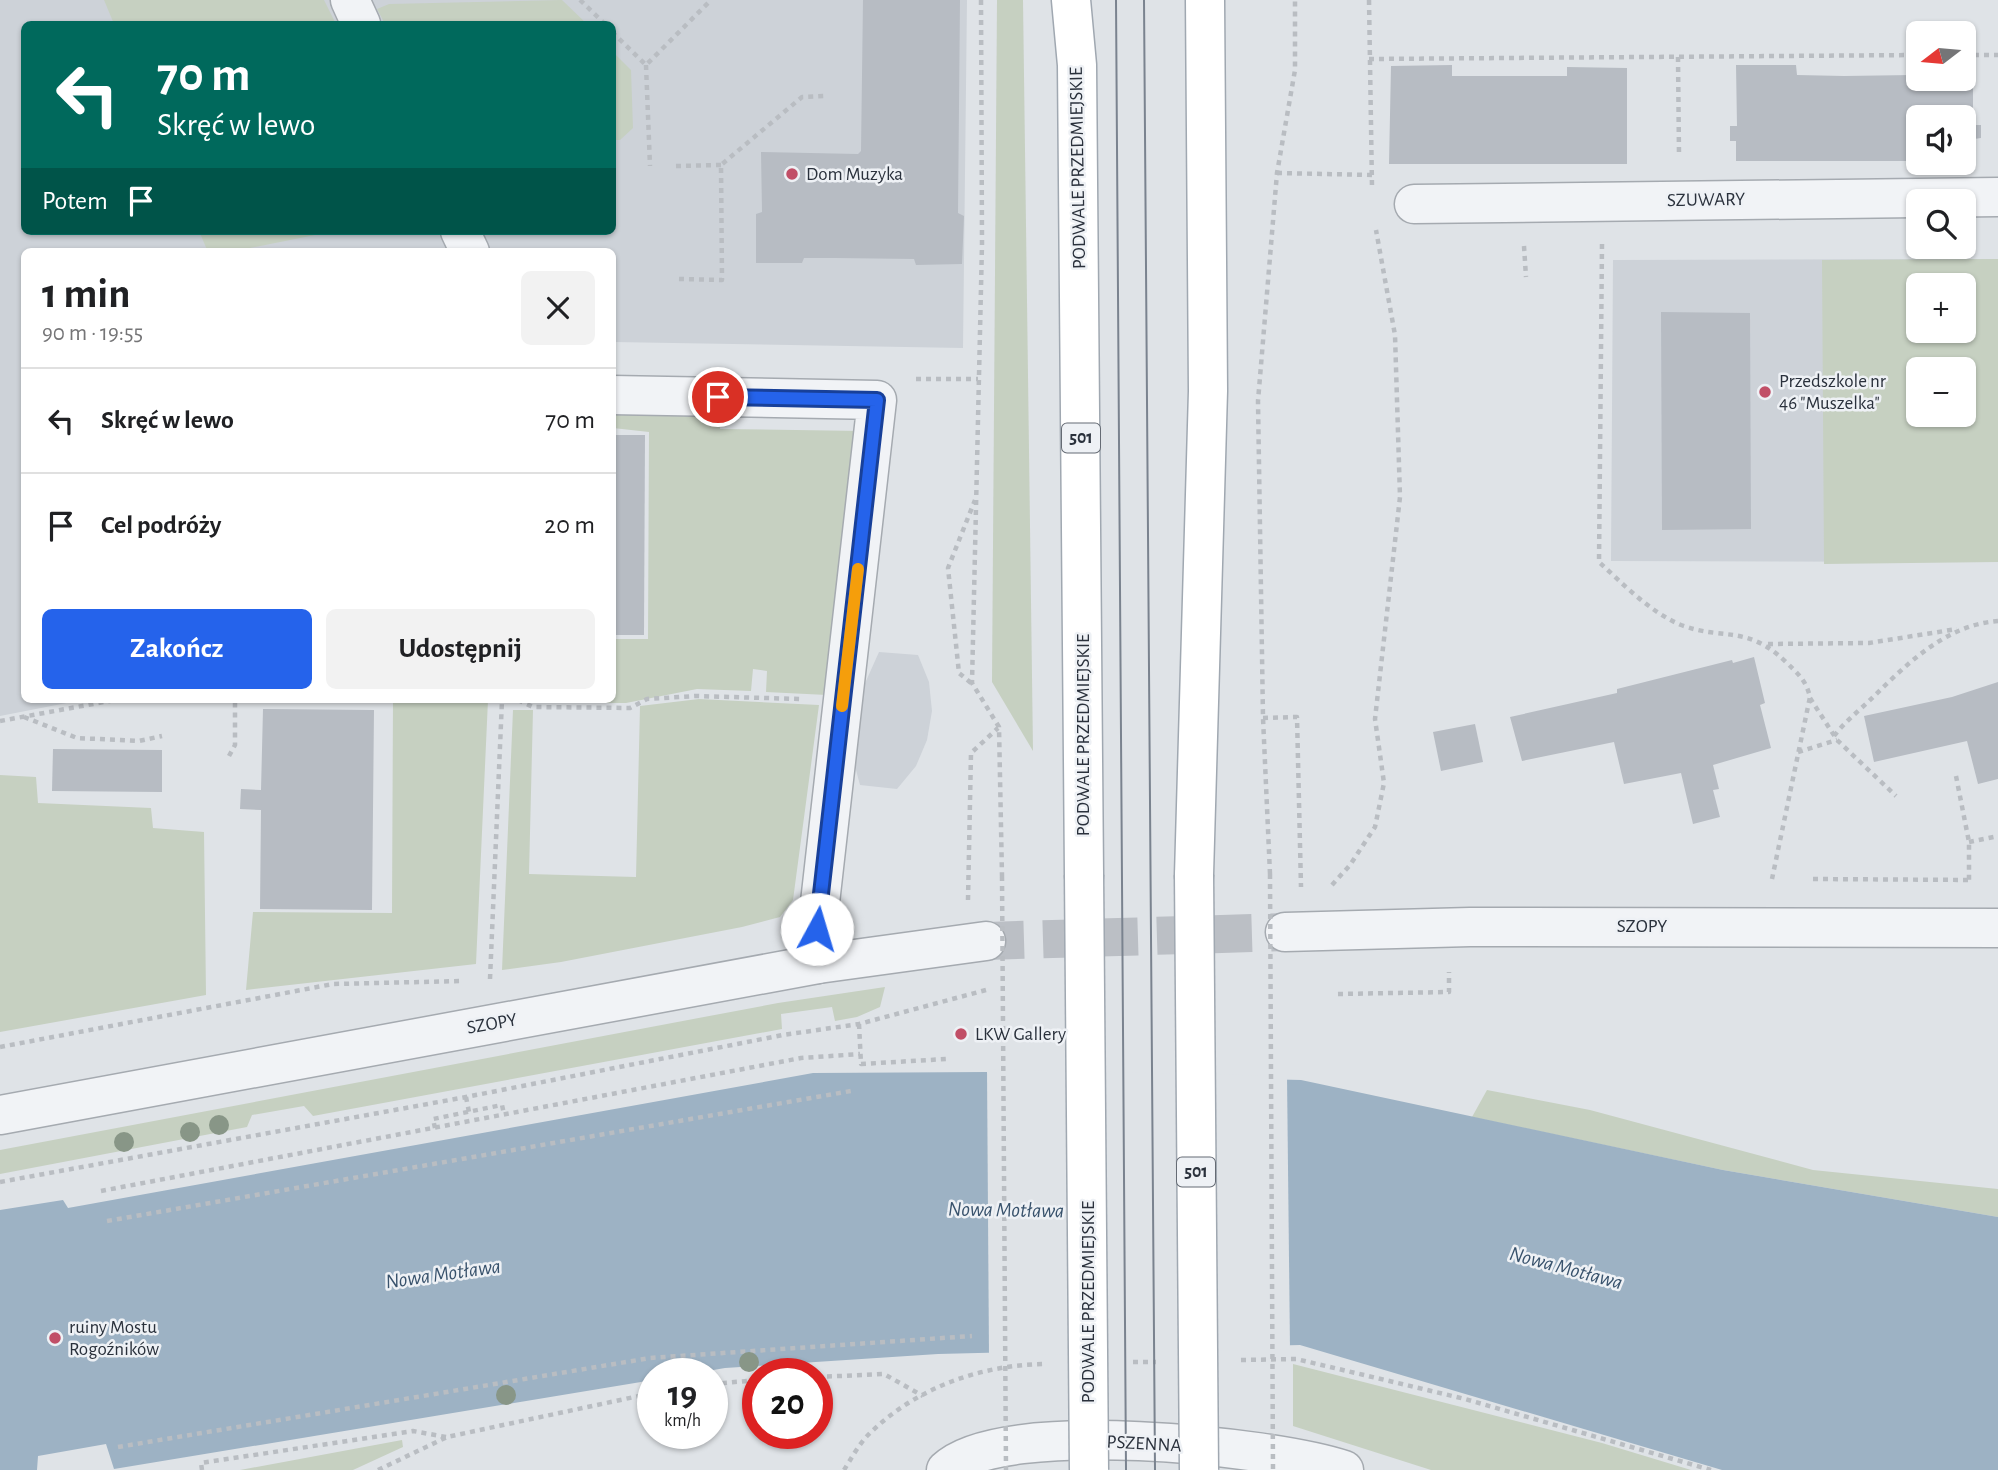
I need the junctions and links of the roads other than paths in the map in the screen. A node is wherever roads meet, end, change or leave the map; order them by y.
1 (350, 0) edge
2 (1071, 0) edge
3 (1205, 0) edge
4 (360, 21) edge
5 (1998, 197) edge
6 (1414, 204) dead end
7 (616, 395) edge
8 (1998, 928) edge
9 (1285, 932) tunnel mouth
10 (986, 941) tunnel mouth
11 (818, 964) junction
12 (0, 1115) edge
13 (946, 1470) edge
14 (1089, 1470) edge
15 (1199, 1470) edge
16 (1344, 1470) edge

1 - 4 street
2 - 14 main road, PODWALE PRZEDMIEJSKIE / 501, bridge
3 - 15 main road, 501, bridge
5 - 6 street, SZUWARY
7 - 11 street
8 - 9 street, SZOPY
10 - 11 street, SZOPY
11 - 12 street, SZOPY
13 - 16 street, PSZENNA

